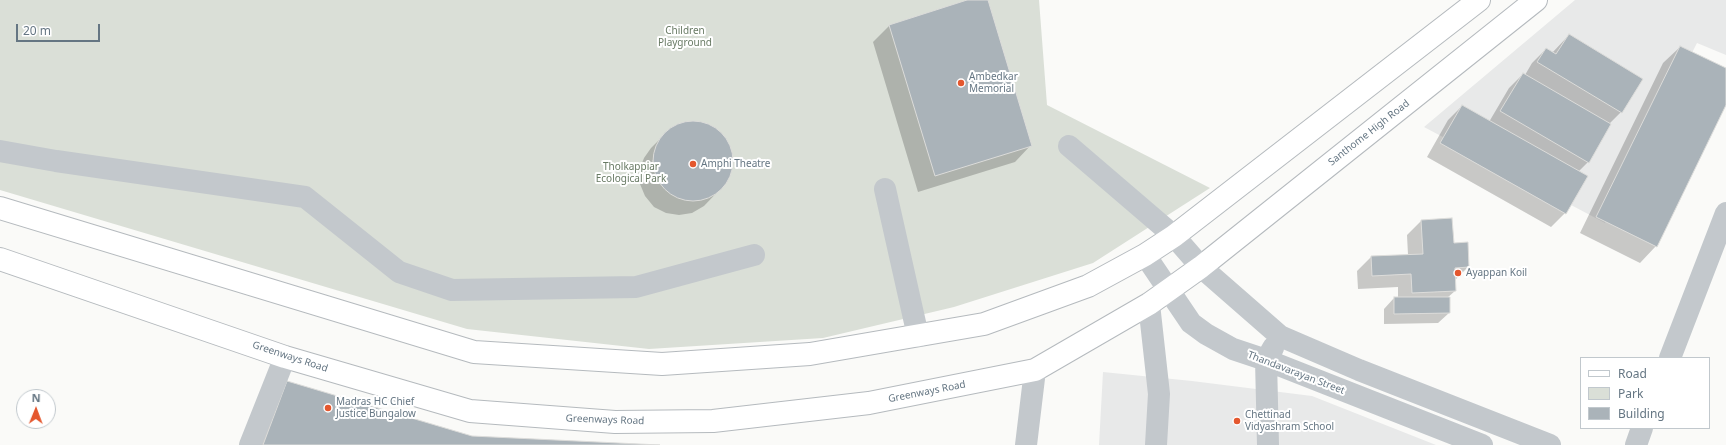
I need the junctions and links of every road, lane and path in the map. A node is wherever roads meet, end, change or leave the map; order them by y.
1 (1478, 0) edge
2 (1536, 0) edge
3 (1069, 146) dead end
4 (0, 150) edge
5 (885, 189) dead end
6 (0, 208) edge
7 (1726, 213) edge
8 (1174, 236) junction
9 (754, 255) dead end
10 (1145, 255) junction
11 (0, 259) edge
12 (1201, 267) junction
13 (1169, 291) junction
14 (1149, 304) junction
15 (918, 336) junction
16 (1280, 336) junction
17 (285, 357) junction
18 (1670, 357) edge
19 (1266, 360) junction
20 (1035, 370) junction
21 (1642, 429) edge
22 (250, 445) edge
23 (1026, 445) edge
24 (1156, 445) edge
25 (1268, 445) edge
26 (1482, 445) edge
27 (1550, 445) edge
28 (1636, 445) edge

1 - 8 main road
2 - 12 main road, Santhome High Road
3 - 8 street
4 - 9 street
5 - 15 street
6 - 15 main road
7 - 18 street
8 - 10 main road
8 - 12 street
10 - 13 street, Thandavarayan Street
10 - 15 main road
11 - 17 main road, Greenways Road
12 - 13 main road, Greenways Road
12 - 16 street
13 - 14 main road, Greenways Road
13 - 19 street, Thandavarayan Street
14 - 20 main road, Greenways Road
14 - 24 street
16 - 19 street
16 - 27 street
17 - 20 main road, Greenways Road
17 - 22 street
19 - 25 street
19 - 26 street, Thandavarayan Street
20 - 23 street
21 - 28 street

